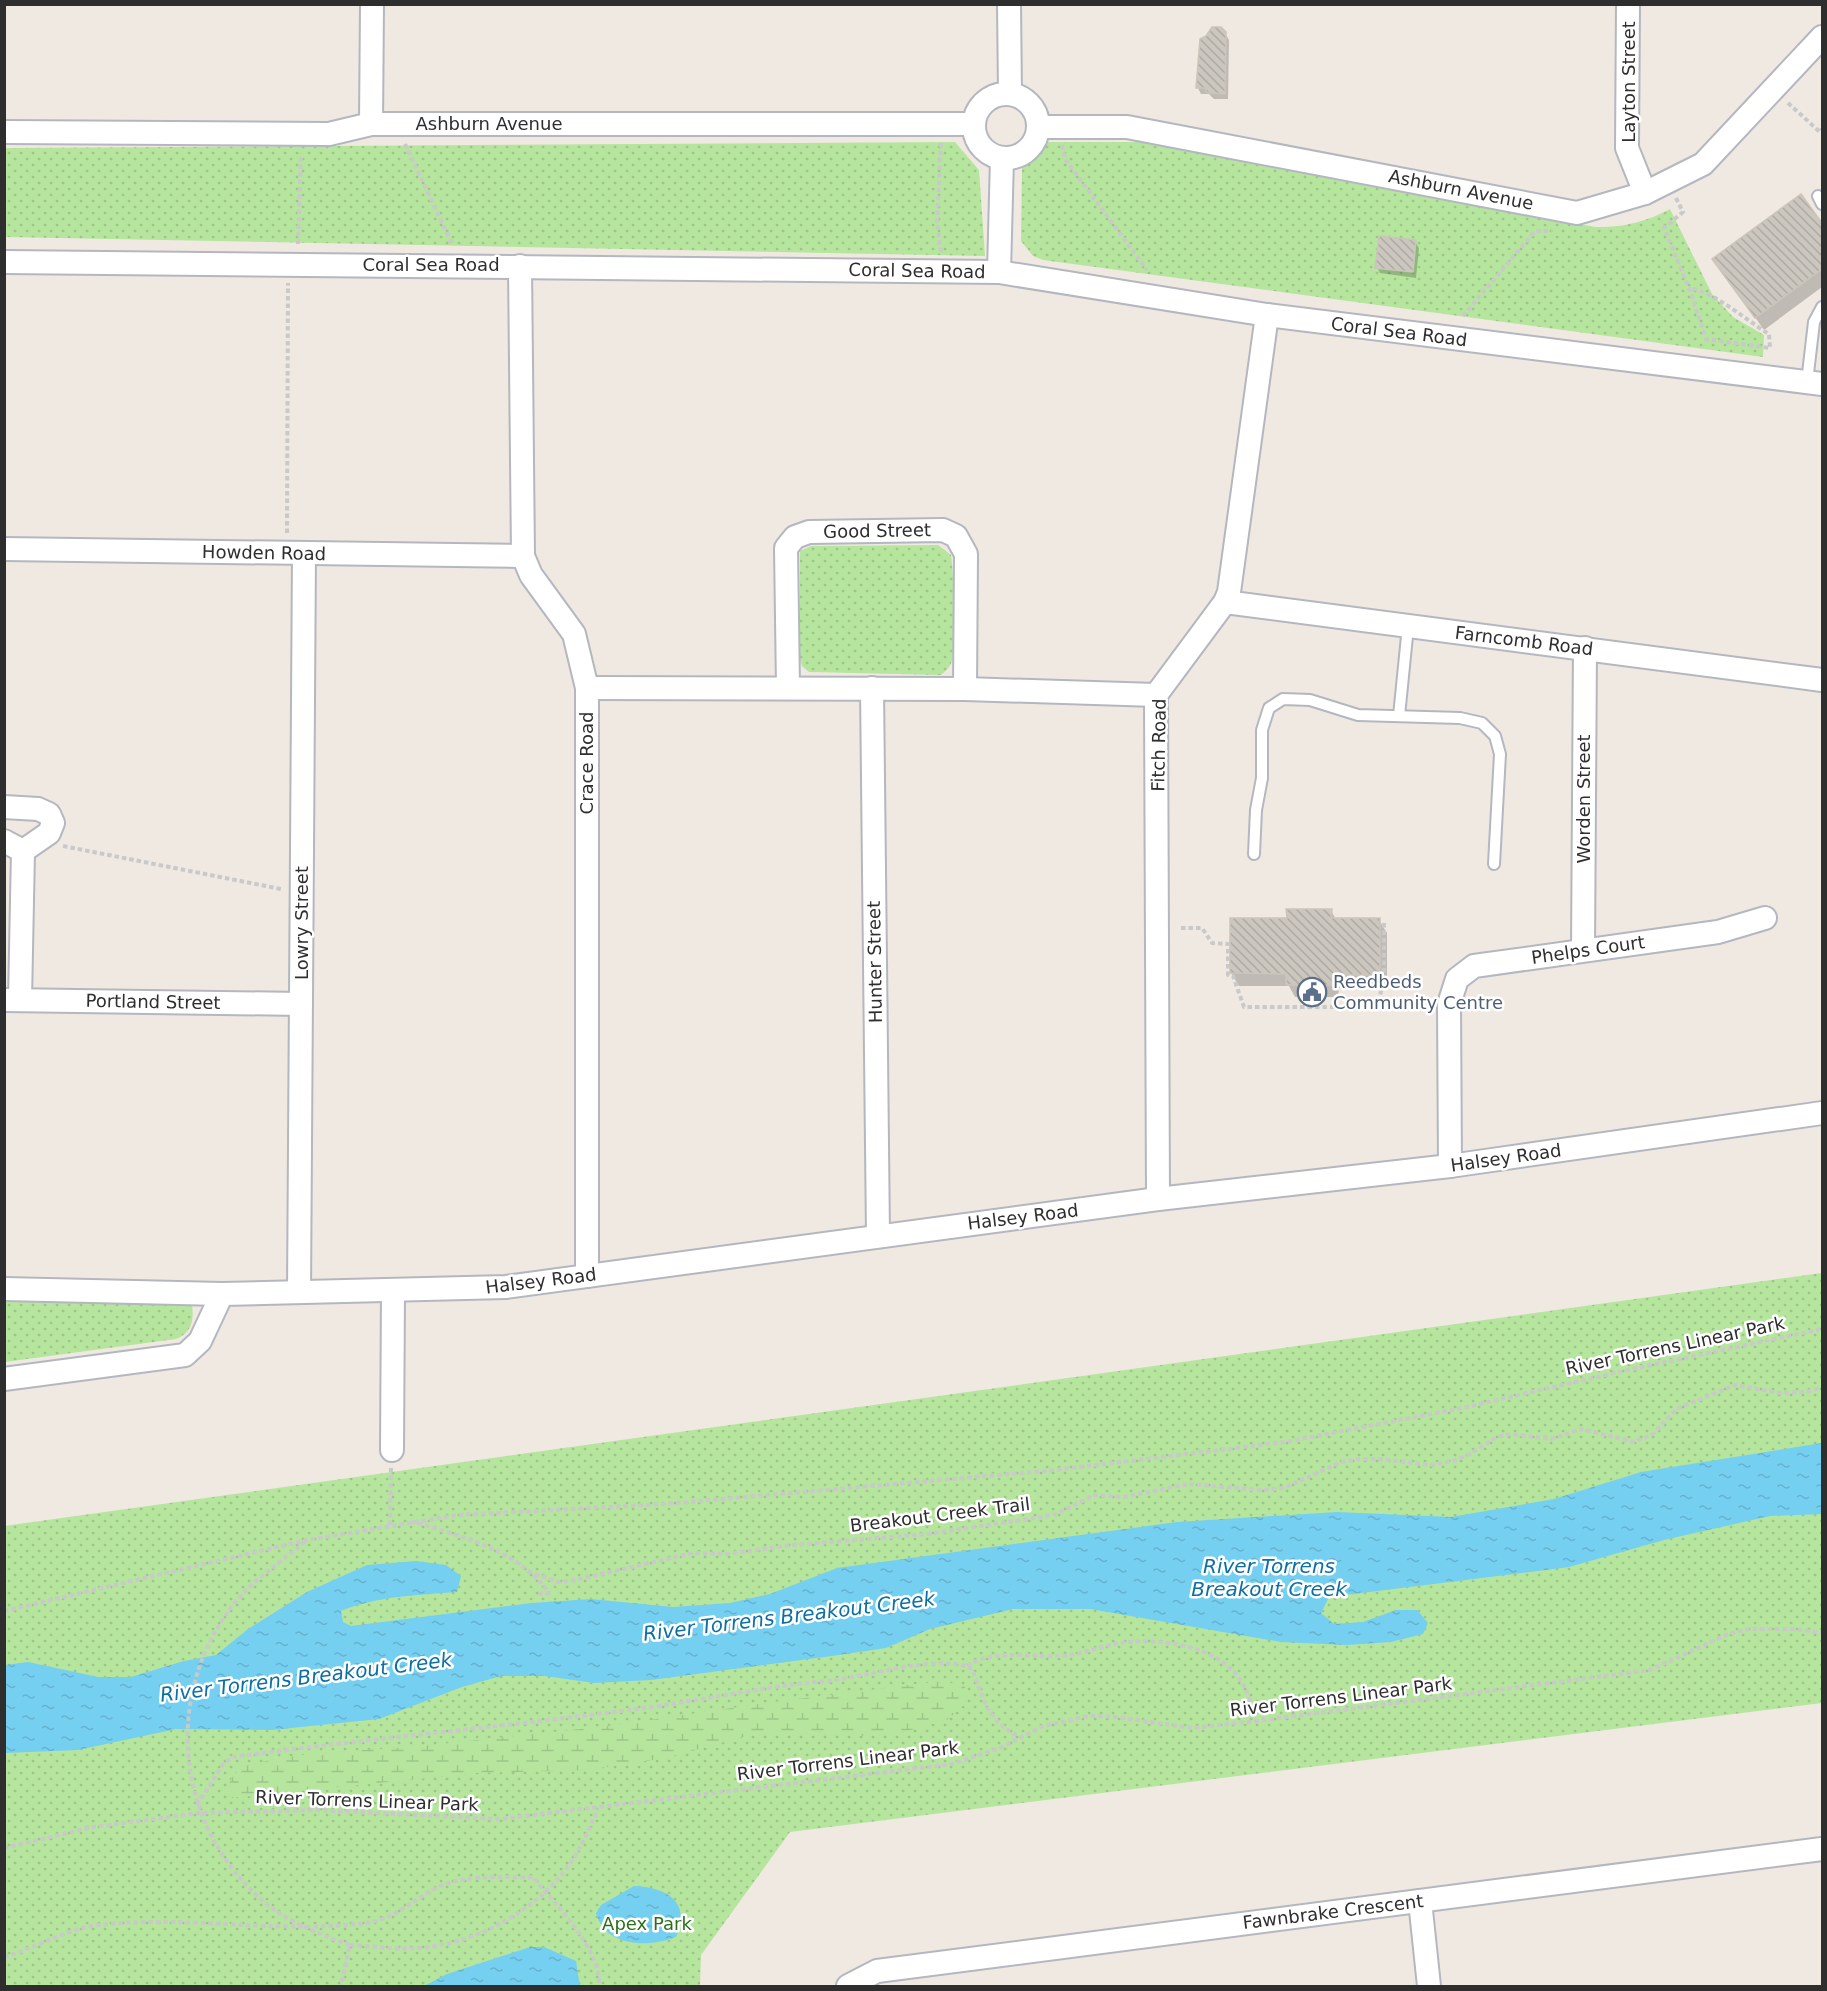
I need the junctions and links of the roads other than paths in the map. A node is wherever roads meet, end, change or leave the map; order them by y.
1 (372, 4) edge
2 (1009, 4) edge
3 (1628, 4) edge
4 (1822, 38) edge
5 (1010, 94) junction
6 (371, 124) junction
7 (974, 124) junction
8 (1039, 127) junction
9 (4, 132) edge
10 (1002, 158) junction
11 (1645, 194) junction
12 (4, 262) edge
13 (520, 266) junction
14 (999, 272) junction
15 (1822, 307) edge
16 (1267, 315) junction
17 (1815, 383) edge
18 (4, 549) edge
19 (295, 553) junction
20 (523, 556) junction
21 (1225, 602) junction
22 (1408, 626) junction
23 (1585, 648) junction
24 (1822, 680) edge
25 (788, 687) junction
26 (587, 688) junction
27 (872, 688) junction
28 (964, 689) junction
29 (1156, 695) junction
30 (1399, 716) junction
31 (4, 807) edge
32 (14, 846) edge
33 (1254, 855) dead end
34 (1494, 864) dead end
35 (1766, 918) dead end
36 (1583, 950) junction
37 (12, 1000) edge
38 (301, 1004) junction
39 (1822, 1113) edge
40 (1450, 1166) junction
41 (1158, 1200) junction
42 (878, 1236) junction
43 (587, 1276) junction
44 (4, 1289) edge
45 (393, 1291) junction
46 (299, 1292) junction
47 (222, 1294) junction
48 (4, 1379) edge
49 (392, 1450) road end
50 (1822, 1849) edge
51 (1420, 1901) junction
52 (848, 1986) edge
53 (1429, 1986) edge

1 - 6 street
2 - 5 street
3 - 11 street, Layton Street
4 - 11 street, Ashburn Avenue
5 - 7 street
5 - 8 street
6 - 7 street, Ashburn Avenue
6 - 9 street, Ashburn Avenue
7 - 10 street
8 - 10 street
8 - 11 street, Ashburn Avenue
10 - 14 street
12 - 13 street, Coral Sea Road
13 - 14 street, Coral Sea Road
13 - 20 street, Crace Road
14 - 16 street, Coral Sea Road
15 - 17 lane
16 - 17 street, Coral Sea Road
16 - 21 street, Fitch Road
18 - 19 street, Howden Road
19 - 20 street, Howden Road
19 - 38 street, Lowry Street
20 - 26 street, Crace Road
21 - 22 street, Farncomb Road
21 - 29 street, Fitch Road
22 - 23 street, Farncomb Road
22 - 30 lane
23 - 24 street, Farncomb Road
23 - 36 street, Worden Street
25 - 26 street
25 - 27 street
25 - 28 street, Good Street
26 - 43 street, Crace Road
27 - 28 street
27 - 42 street, Hunter Street
28 - 29 street
29 - 41 street, Fitch Road
30 - 33 lane
30 - 34 lane
31 - 32 street
32 - 37 street
35 - 36 street, Phelps Court
36 - 40 street, Phelps Court
37 - 38 street, Portland Street
38 - 46 street, Lowry Street
39 - 40 street, Halsey Road
40 - 41 street, Halsey Road
41 - 42 street, Halsey Road
42 - 43 street, Halsey Road
43 - 45 street, Halsey Road
44 - 47 street, Halsey Road
45 - 46 street, Halsey Road
45 - 49 street
46 - 47 street, Halsey Road
47 - 48 street
50 - 51 street, Fawnbrake Crescent
51 - 52 street, Fawnbrake Crescent
51 - 53 street

